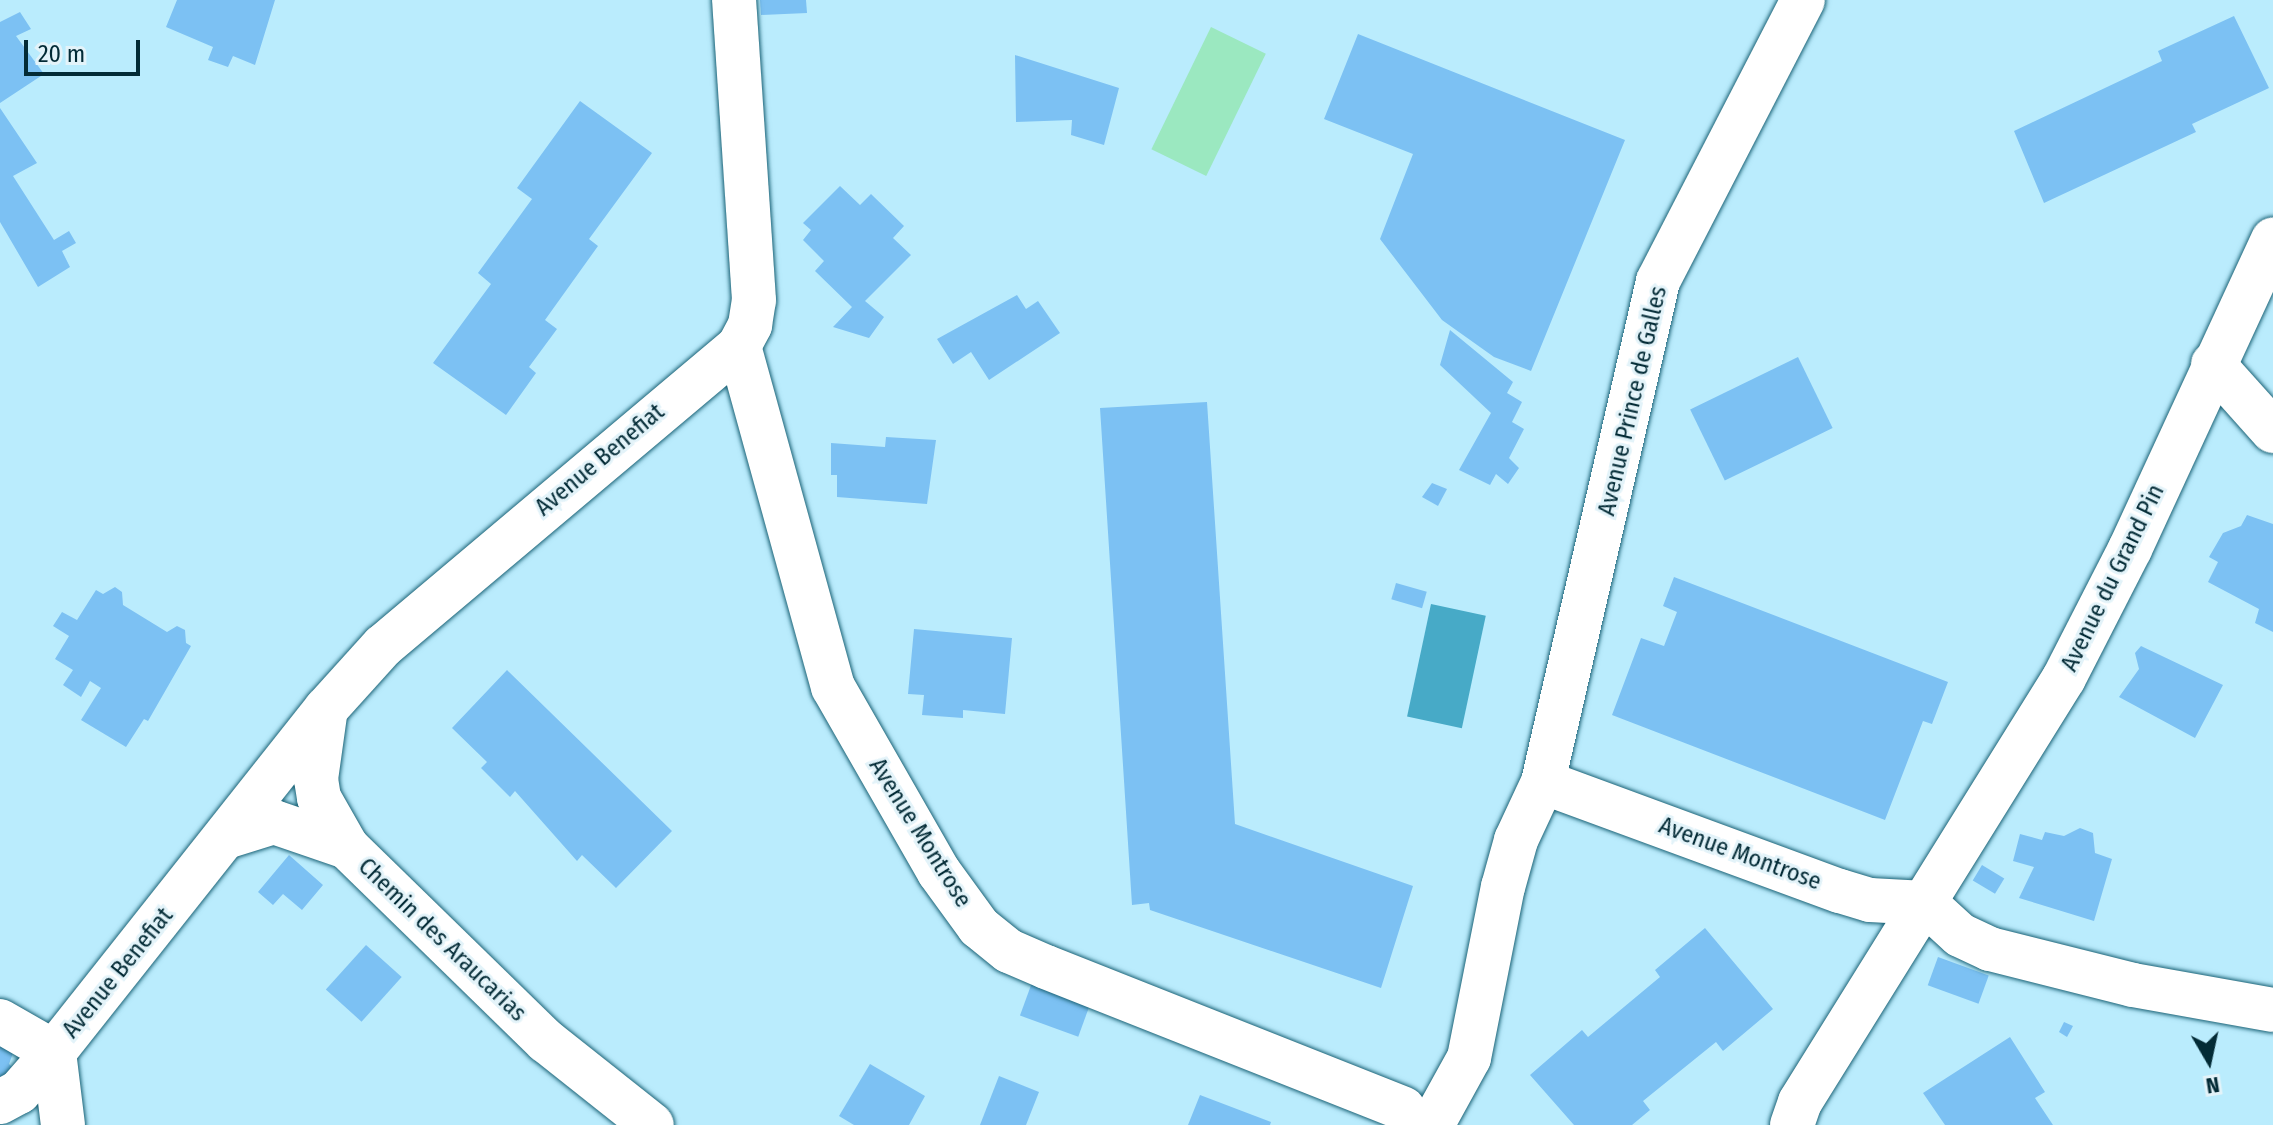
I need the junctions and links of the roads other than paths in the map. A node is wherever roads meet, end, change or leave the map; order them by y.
1 (734, 0) edge
2 (1803, 0) edge
3 (2273, 239) edge
4 (739, 346) junction
5 (2213, 364) junction
6 (2273, 431) edge
7 (326, 709) junction
8 (1543, 782) junction
9 (229, 836) junction
10 (347, 847) junction
11 (1925, 903) junction
12 (2273, 1010) edge
13 (0, 1021) edge
14 (54, 1052) junction
15 (10, 1097) edge
16 (1415, 1119) edge
17 (63, 1125) edge
18 (652, 1125) edge
19 (1792, 1125) edge

1 - 4 street
2 - 8 street, Avenue Prince de Galles
3 - 5 street, Avenue du Grand Pin
4 - 7 street, Avenue Benefiat
4 - 16 street, Avenue Montrose
5 - 6 street
5 - 11 street, Avenue du Grand Pin
7 - 9 street, Avenue Benefiat
7 - 10 street, Chemin des Araucarias
8 - 11 street, Avenue Montrose
8 - 16 street, Avenue Montrose
9 - 10 street
9 - 14 street, Avenue Benefiat
10 - 18 street, Chemin des Araucarias
11 - 12 street
11 - 19 street, Avenue du Grand Pin
13 - 14 street
14 - 15 street, Avenue Benefiat
14 - 17 street

